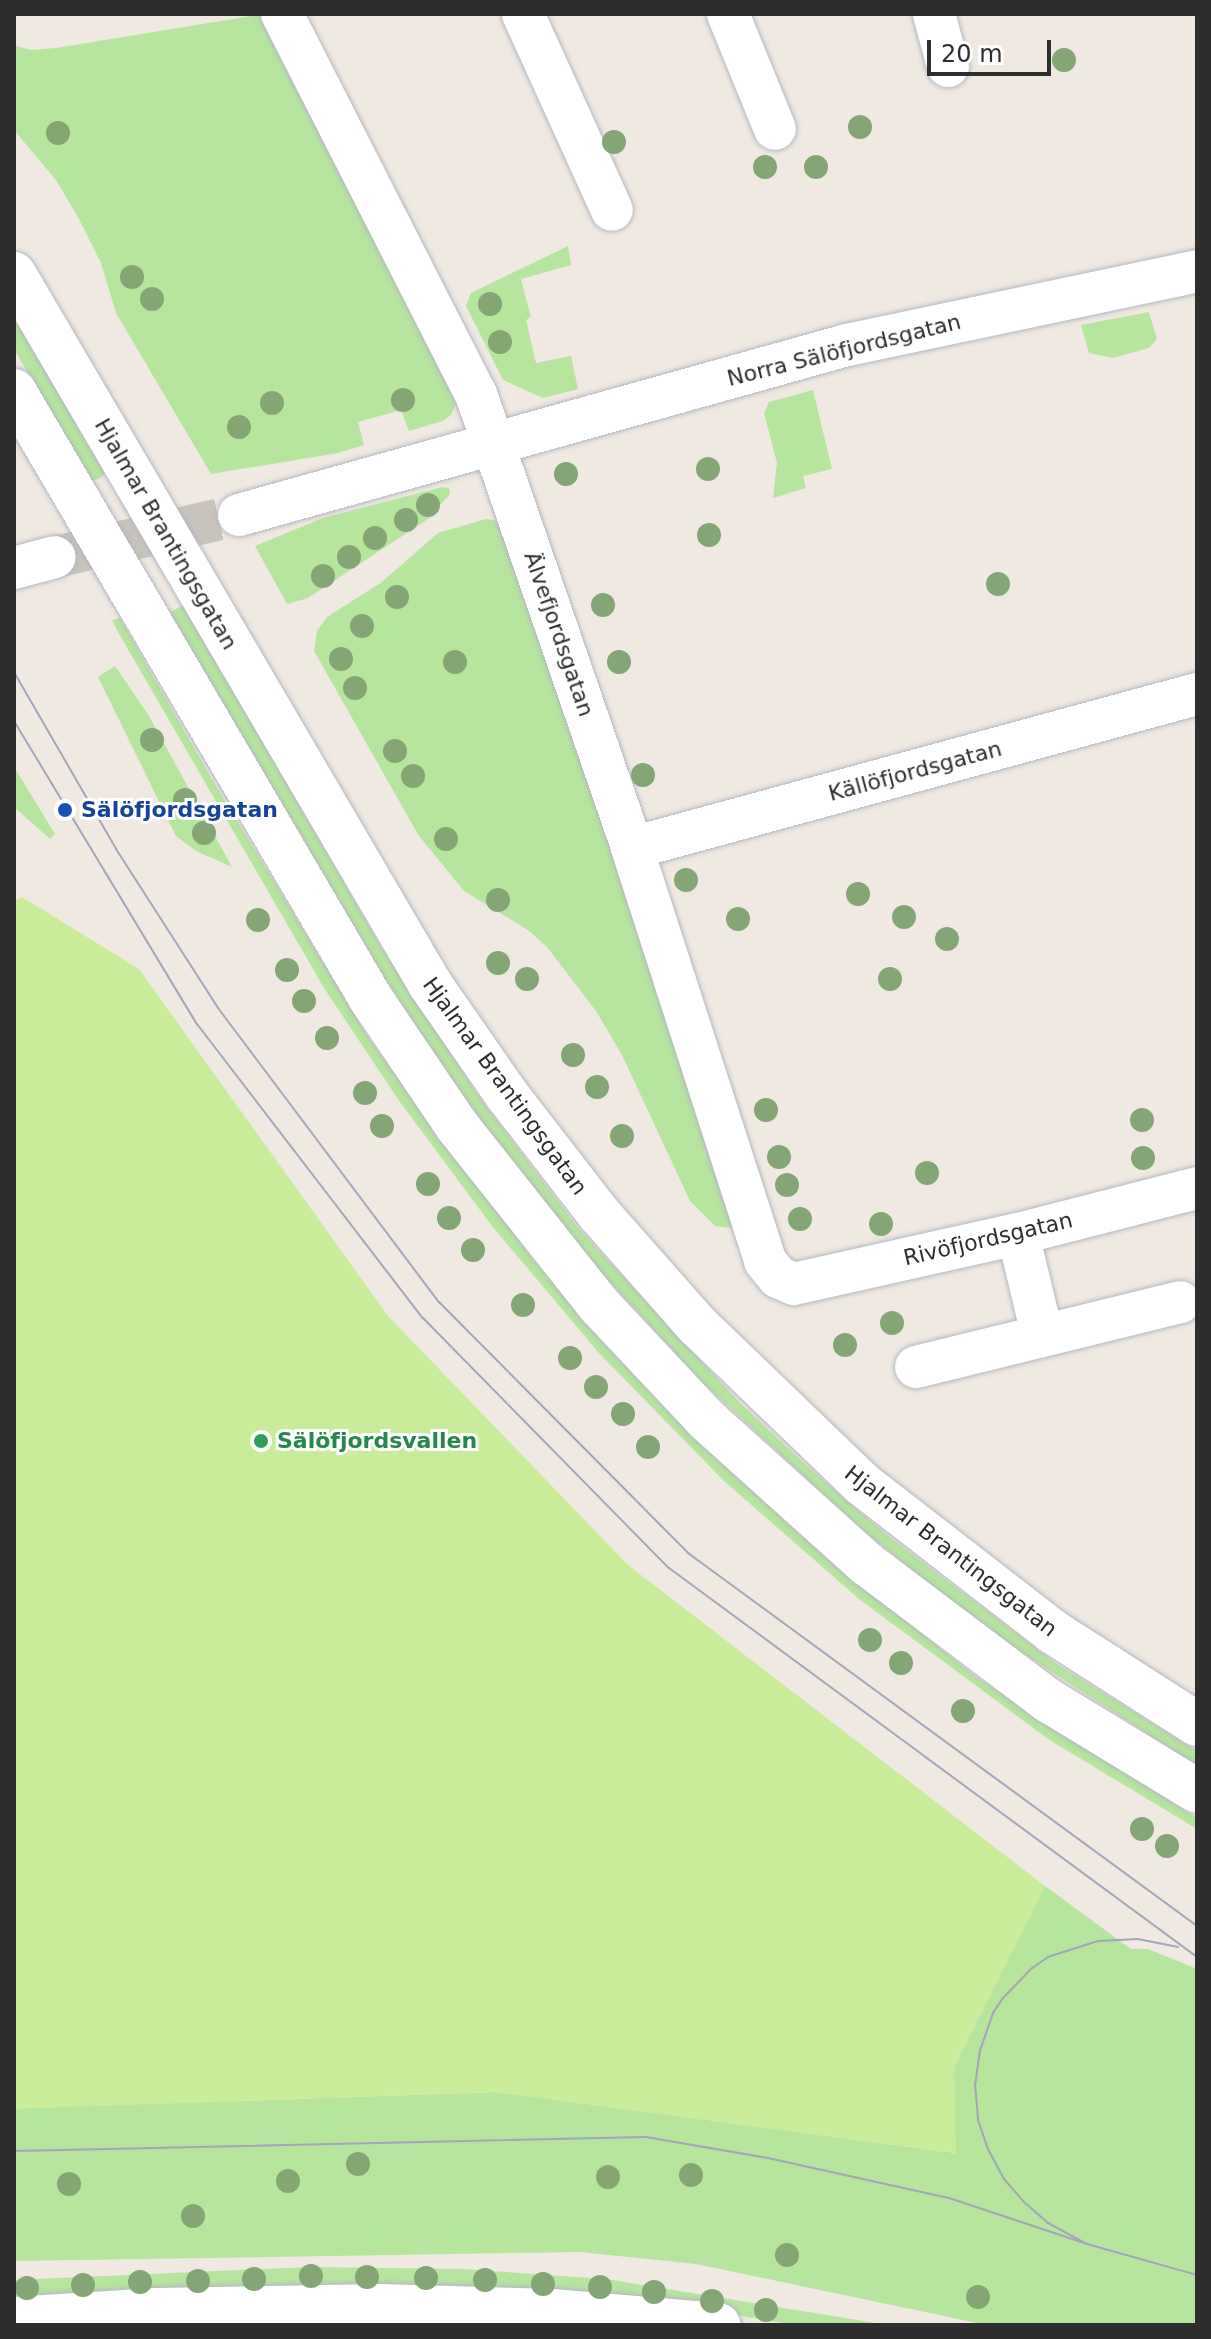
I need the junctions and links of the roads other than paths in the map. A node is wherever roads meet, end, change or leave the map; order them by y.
1 (282, 14) edge
2 (523, 14) edge
3 (728, 14) edge
4 (934, 14) edge
5 (948, 66) dead end
6 (775, 129) dead end
7 (612, 210) dead end
8 (1197, 271) edge
9 (14, 274) edge
10 (14, 391) edge
11 (494, 445) junction
12 (239, 515) tunnel mouth
13 (55, 557) tunnel mouth
14 (14, 568) edge
15 (1197, 694) edge
16 (632, 848) junction
17 (1197, 1188) edge
18 (1018, 1234) junction
19 (778, 1277) joint
20 (1180, 1302) dead end
21 (1042, 1334) junction
22 (916, 1367) dead end
23 (1197, 1724) edge
24 (1197, 1791) edge
25 (14, 2319) edge
26 (718, 2325) edge

1 - 11 street, Älvefjordsgatan
2 - 7 street
3 - 6 street
4 - 5 street
8 - 11 street, Norra Sälöfjordsgatan
9 - 23 main road, Hjalmar Brantingsgatan
10 - 24 main road
11 - 12 street, Norra Sälöfjordsgatan
11 - 16 street, Älvefjordsgatan
13 - 14 street
15 - 16 street, Källöfjordsgatan
16 - 19 street, Älvefjordsgatan
17 - 18 street, Rivöfjordsgatan
18 - 19 street, Rivöfjordsgatan
18 - 21 street
20 - 21 street
21 - 22 street
25 - 26 main road

